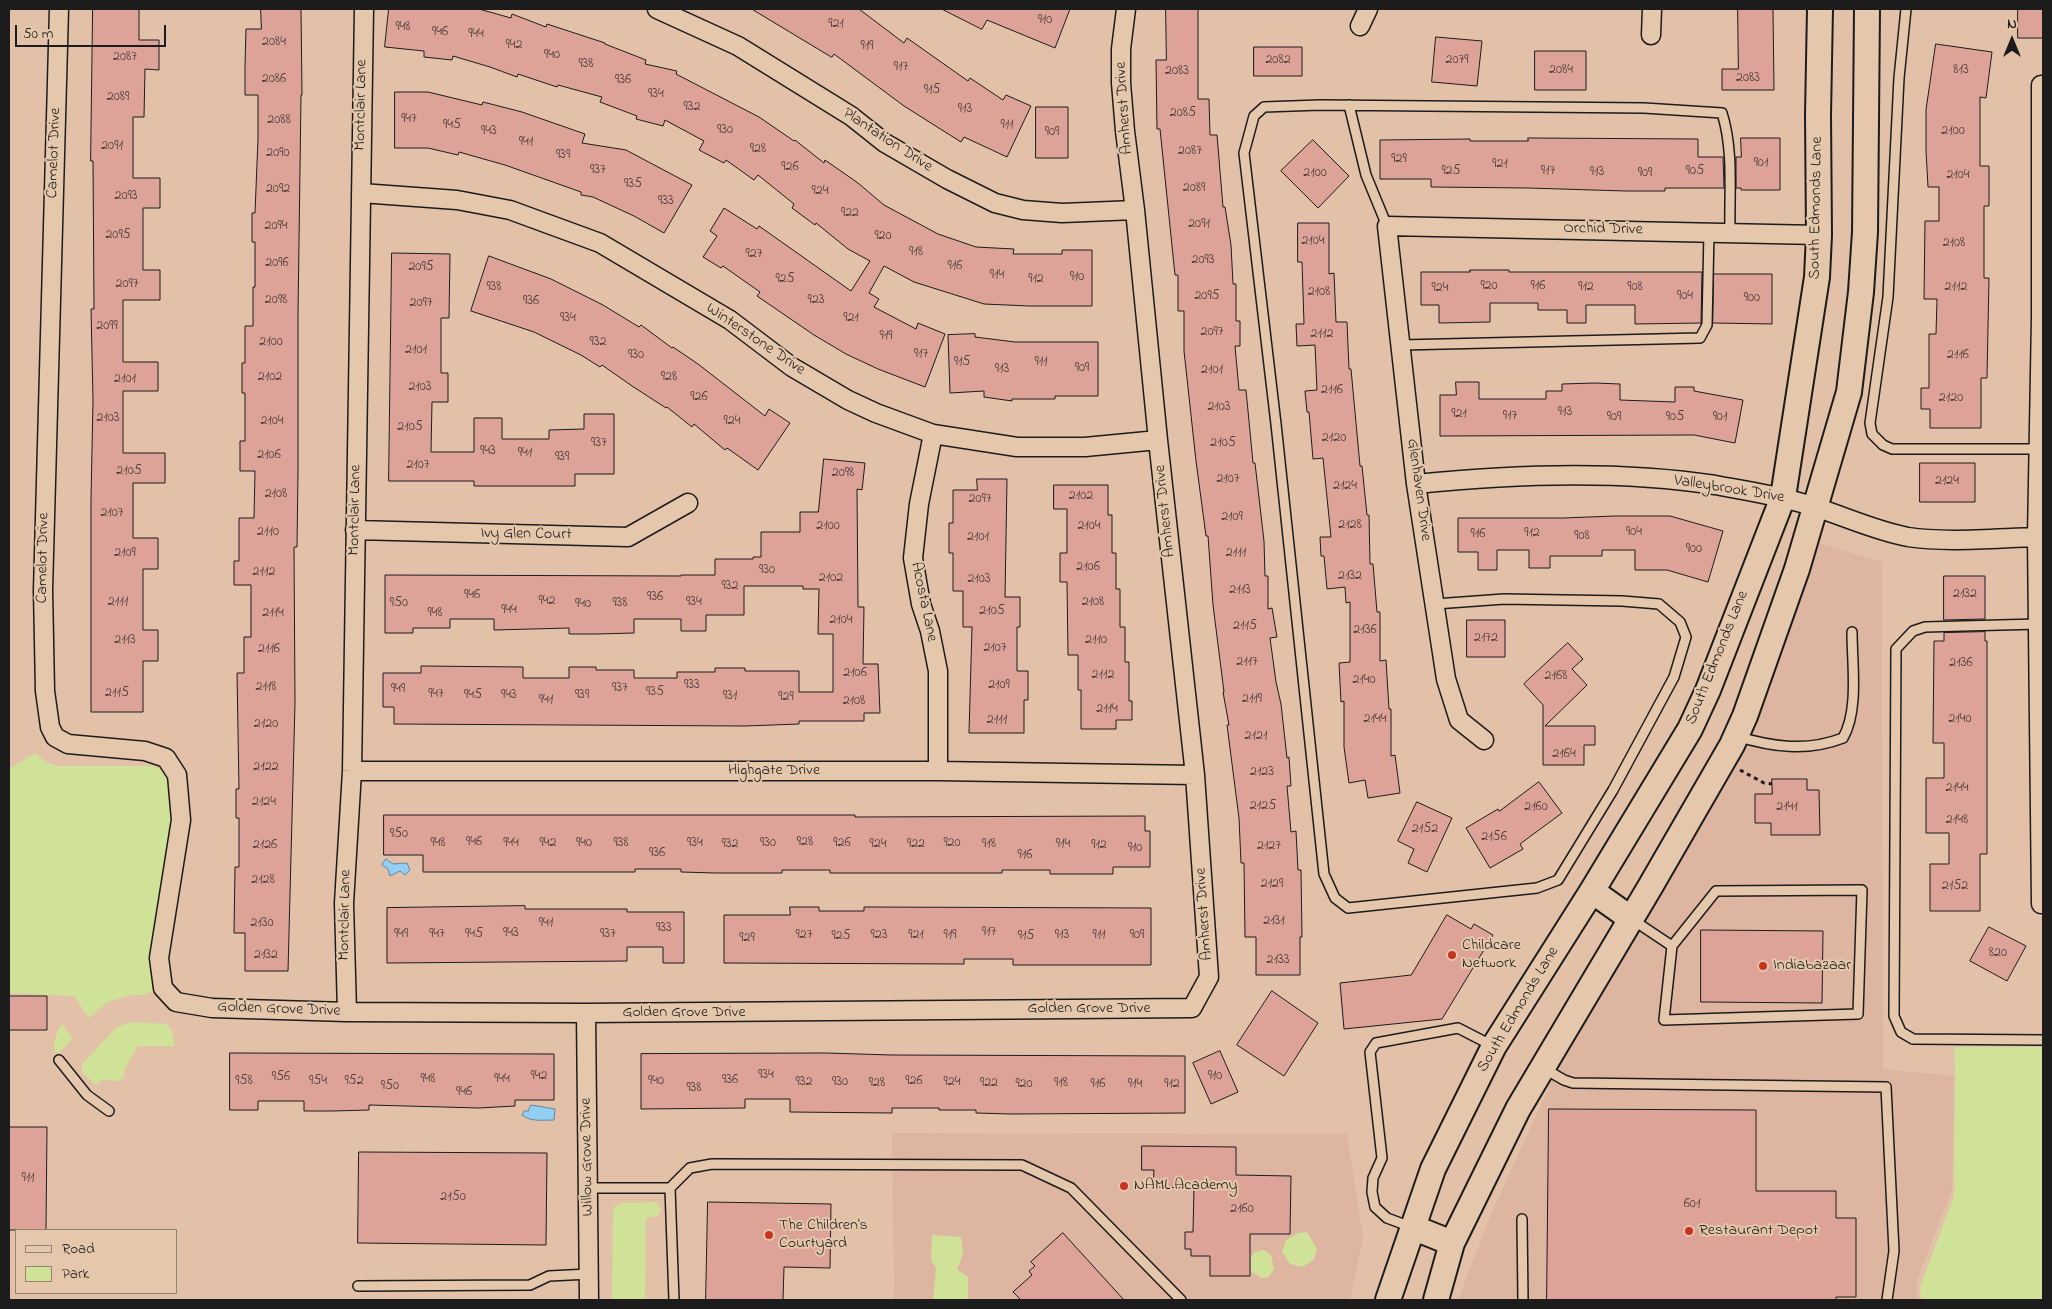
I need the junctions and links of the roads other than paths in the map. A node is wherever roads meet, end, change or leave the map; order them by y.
1 (59, 9) edge
2 (364, 9) edge
3 (657, 9) edge
4 (1126, 9) edge
5 (1368, 9) edge
6 (1652, 9) edge
7 (1820, 9) edge
8 (1867, 9) edge
9 (1906, 9) edge
10 (1360, 26) dead end
11 (1651, 35) dead end
12 (2042, 84) edge
13 (1350, 105) junction
14 (361, 193) junction
15 (1135, 210) junction
16 (1387, 226) junction
17 (1709, 232) junction
18 (1730, 233) junction
19 (1819, 235) junction
20 (1401, 345) junction
21 (933, 434) junction
22 (1158, 440) junction
23 (2039, 449) junction
24 (1416, 484) junction
25 (1783, 497) junction
26 (688, 503) dead end
27 (1815, 507) junction
28 (355, 530) junction
29 (2037, 537) junction
30 (1435, 604) junction
31 (2038, 624) junction
32 (1852, 632) dead end
33 (1736, 736) junction
34 (1484, 740) dead end
35 (352, 771) junction
36 (938, 771) junction
37 (1194, 775) junction
38 (1592, 892) junction
39 (2042, 904) edge
40 (1630, 918) junction
41 (1672, 946) junction
42 (176, 1002) joint
43 (1192, 1008) joint
44 (347, 1012) junction
45 (586, 1014) junction
46 (2043, 1040) edge
47 (1494, 1046) junction
48 (59, 1060) dead end
49 (1542, 1068) junction
50 (109, 1111) dead end
51 (589, 1188) junction
52 (670, 1188) junction
53 (1522, 1219) dead end
54 (1412, 1227) junction
55 (1452, 1243) junction
56 (589, 1274) junction
57 (358, 1286) dead end
58 (589, 1300) edge
59 (674, 1300) edge
60 (1181, 1300) edge
61 (1388, 1300) edge
62 (1436, 1300) edge
63 (1523, 1300) edge
64 (1887, 1300) edge

1 - 42 street, Camelot Drive
2 - 14 street, Montclair Lane
3 - 15 street, Plantation Drive
4 - 15 street, Amherst Drive
5 - 10 street
6 - 11 street
7 - 19 main road, South Edmonds Lane
8 - 27 main road
9 - 23 lane
12 - 23 street
13 - 16 lane
13 - 18 lane
13 - 30 lane
14 - 21 street, Winterstone Drive
14 - 28 street, Montclair Lane
15 - 22 street, Amherst Drive
16 - 17 street, Orchid Drive
16 - 20 street, Glenhaven Drive
17 - 18 street, Orchid Drive
17 - 20 lane
18 - 19 street, Orchid Drive
19 - 25 main road, South Edmonds Lane
20 - 24 street, Glenhaven Drive
21 - 22 street, Winterstone Drive
21 - 36 street, Acosta Lane
22 - 37 street, Amherst Drive
23 - 29 street
24 - 25 street, Valleybrook Drive
24 - 30 street, Glenhaven Drive
25 - 27 street, Valleybrook Drive
25 - 38 main road, South Edmonds Lane
26 - 28 street, Ivy Glen Court
27 - 29 street, Valleybrook Drive
27 - 33 main road
28 - 35 street, Montclair Lane
29 - 31 street
30 - 34 street, Glenhaven Drive
31 - 39 street
31 - 46 lane
32 - 33 lane
33 - 40 main road
35 - 36 street, Highgate Drive
35 - 44 street, Montclair Lane
36 - 37 street, Highgate Drive
37 - 43 street, Amherst Drive
38 - 40 main road
38 - 47 main road, South Edmonds Lane
40 - 41 lane
40 - 49 main road
41 - 41 lane
42 - 44 street, Golden Grove Drive
43 - 45 street, Golden Grove Drive
44 - 45 street, Golden Grove Drive
45 - 51 street, Willow Grove Drive
47 - 54 main road, South Edmonds Lane
47 - 54 lane
48 - 50 lane
49 - 55 main road
49 - 64 lane
51 - 52 lane
51 - 56 street, Willow Grove Drive
52 - 59 lane
52 - 60 lane
53 - 63 lane
54 - 55 main road
54 - 61 main road, South Edmonds Lane
55 - 62 main road
56 - 57 lane
56 - 58 street, Willow Grove Drive

